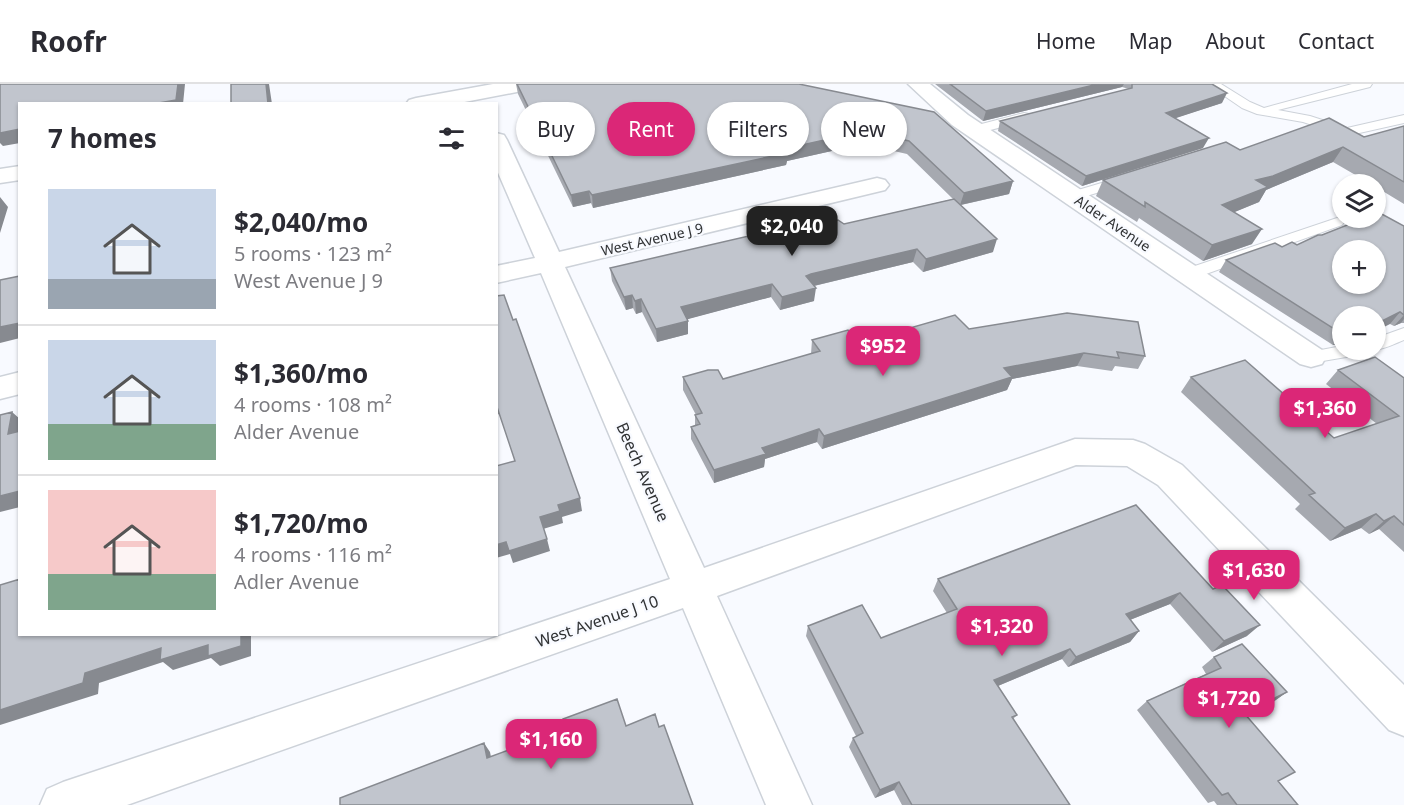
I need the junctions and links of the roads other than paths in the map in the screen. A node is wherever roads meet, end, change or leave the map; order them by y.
1 (527, 84) edge
2 (918, 84) edge
3 (1213, 84) edge
4 (1366, 84) edge
5 (476, 94) edge
6 (428, 102) edge
7 (1261, 111) junction
8 (1032, 116) edge
9 (1404, 119) edge
10 (975, 130) junction
11 (498, 144) edge
12 (18, 173) edge
13 (1141, 175) edge
14 (0, 176) edge
15 (877, 185) dead end
16 (1073, 196) junction
17 (1332, 224) edge
18 (552, 263) junction
19 (1189, 274) junction
20 (498, 275) edge
21 (1404, 334) edge
22 (1386, 340) edge
23 (1332, 353) edge
24 (1311, 357) joint
25 (18, 384) edge
26 (0, 388) edge
27 (693, 588) junction
28 (1404, 715) edge
29 (85, 801) edge
30 (789, 805) edge

1 - 5 street
2 - 10 street, Alder Avenue
3 - 7 lane
4 - 7 lane
5 - 6 street
7 - 9 lane
8 - 10 lane
10 - 16 street, Alder Avenue
11 - 18 street, Beech Avenue
12 - 14 street
13 - 16 lane
15 - 18 street, West Avenue J 9
16 - 19 street, Alder Avenue
17 - 19 lane
18 - 20 street, West Avenue J 9
18 - 27 street, Beech Avenue
19 - 24 street, Alder Avenue
21 - 22 lane
23 - 24 lane
25 - 26 street
27 - 28 street, West Avenue J 10
27 - 29 street, West Avenue J 10
27 - 30 street, Beech Avenue

